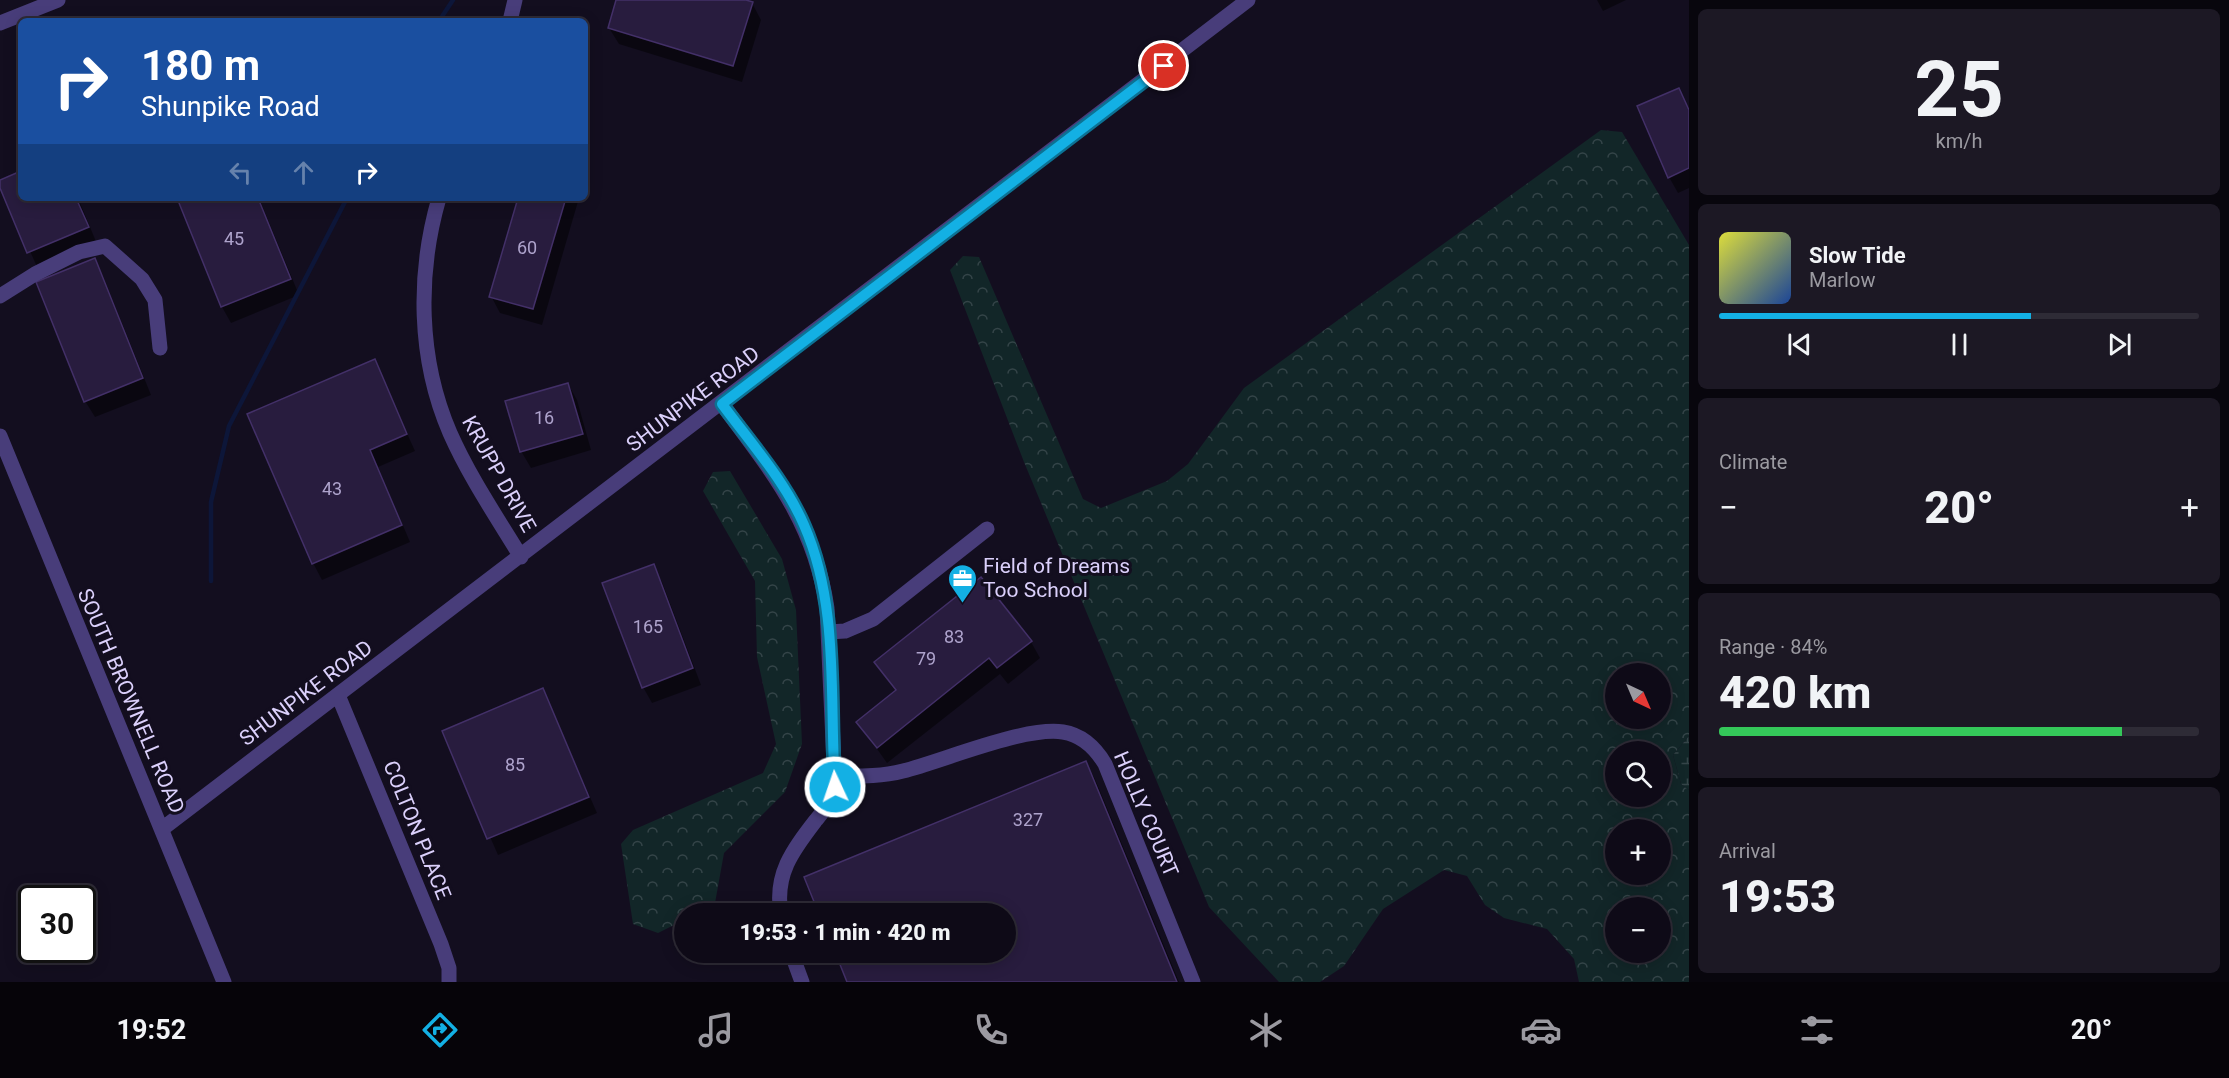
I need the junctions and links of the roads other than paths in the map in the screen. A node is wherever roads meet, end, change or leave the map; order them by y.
1 (58, 0) edge
2 (515, 0) edge
3 (1248, 0) edge
4 (511, 18) edge
5 (0, 23) edge
6 (438, 201) edge
7 (0, 296) edge
8 (160, 348) dead end
9 (722, 404) junction
10 (0, 436) edge
11 (987, 529) dead end
12 (521, 557) junction
13 (829, 632) junction
14 (338, 695) junction
15 (834, 776) junction
16 (162, 829) junction
17 (779, 903) edge
18 (795, 963) edge
19 (224, 982) edge
20 (449, 982) edge
21 (802, 982) edge
22 (1193, 982) edge

1 - 5 street
2 - 4 street
3 - 9 street, SHUNPIKE ROAD
6 - 12 street, KRUPP DRIVE
7 - 8 street
9 - 12 street, SHUNPIKE ROAD
9 - 13 street
10 - 16 street, SOUTH BROWNELL ROAD
11 - 13 street
12 - 14 street, SHUNPIKE ROAD
13 - 15 street
14 - 16 street, SHUNPIKE ROAD
14 - 20 street, COLTON PLACE
15 - 17 street
15 - 22 street, HOLLY COURT
16 - 19 street, SOUTH BROWNELL ROAD
18 - 21 street

